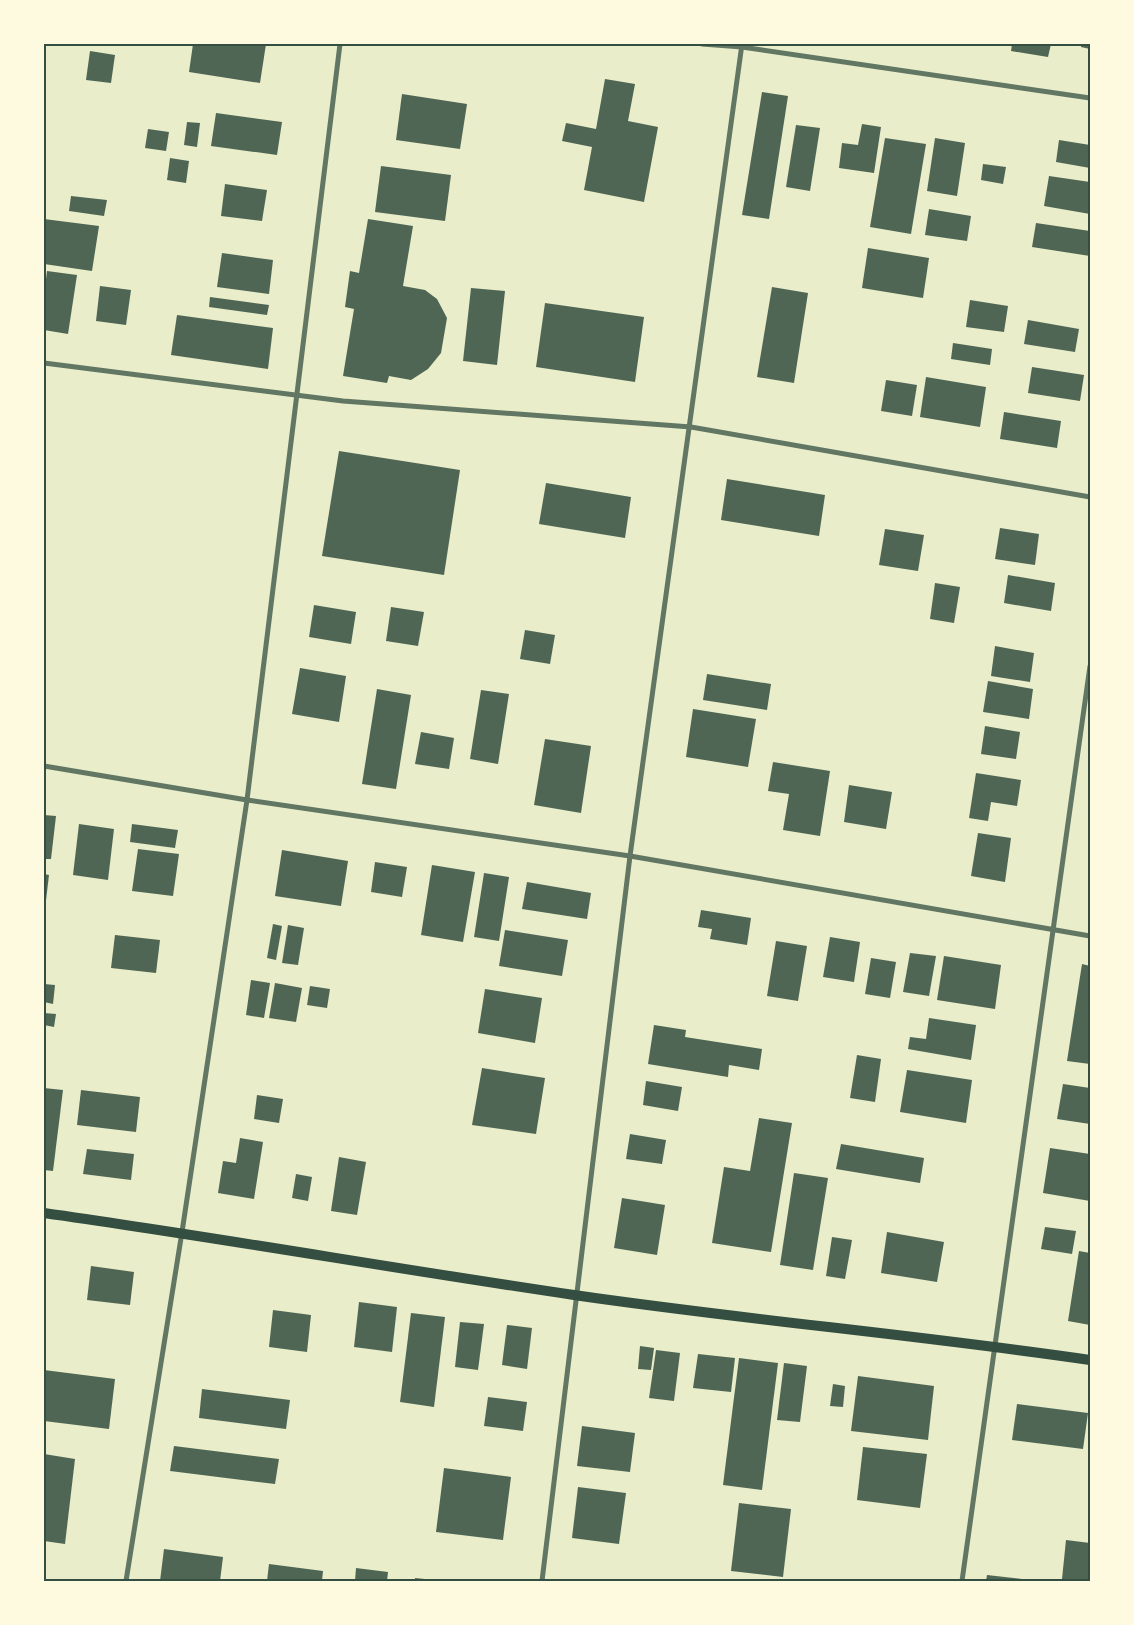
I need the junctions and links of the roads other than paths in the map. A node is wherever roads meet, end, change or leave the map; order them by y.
1 (340, 44) edge
2 (702, 44) edge
3 (742, 45) edge
4 (1090, 98) edge
5 (44, 364) edge
6 (297, 395) junction
7 (690, 427) junction
8 (1090, 497) edge
9 (1090, 666) edge
10 (44, 766) edge
11 (247, 800) junction
12 (630, 856) junction
13 (1053, 931) junction
14 (1090, 936) edge
15 (44, 1213) edge
16 (182, 1232) junction
17 (575, 1295) junction
18 (996, 1346) junction
19 (1090, 1360) edge
20 (126, 1581) edge
21 (542, 1581) edge
22 (962, 1581) edge

1 - 6 street
2 - 3 street
3 - 4 street
3 - 7 street
5 - 6 street
6 - 7 street
6 - 11 street
7 - 8 street
7 - 12 street
9 - 13 street
10 - 11 street
11 - 12 street
11 - 16 street
12 - 13 street
12 - 17 street
13 - 14 street
13 - 18 street
15 - 16 main road
16 - 17 main road
16 - 20 street
17 - 18 main road
17 - 21 street
18 - 19 main road
18 - 22 street

